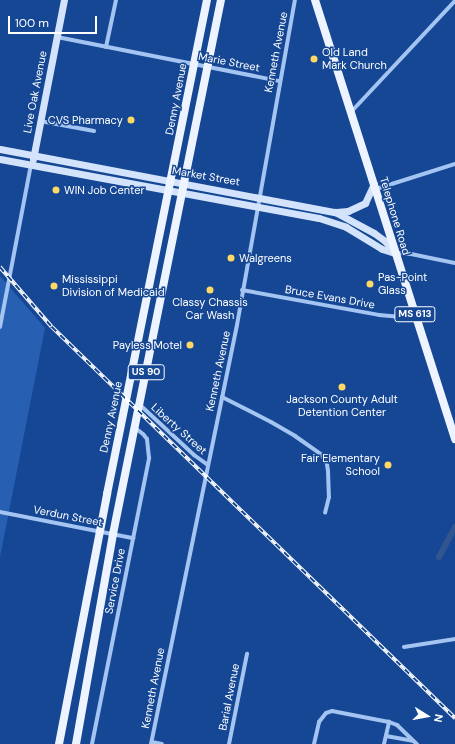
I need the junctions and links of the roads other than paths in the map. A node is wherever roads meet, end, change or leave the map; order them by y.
1 (64, 0) edge
2 (116, 0) edge
3 (207, 0) edge
4 (221, 0) edge
5 (295, 0) edge
6 (315, 0) edge
7 (455, 0) edge
8 (57, 38) junction
9 (106, 47) junction
10 (194, 64) junction
11 (207, 67) junction
12 (280, 81) junction
13 (351, 112) junction
14 (40, 121) junction
15 (94, 131) dead end
16 (0, 149) edge
17 (33, 156) junction
18 (0, 159) edge
19 (455, 164) edge
20 (32, 165) junction
21 (171, 181) junction
22 (184, 184) junction
23 (374, 187) junction
24 (169, 190) junction
25 (182, 192) junction
26 (258, 197) junction
27 (257, 206) junction
28 (335, 212) junction
29 (395, 253) junction
30 (455, 263) edge
31 (242, 290) junction
32 (1, 318) edge
33 (416, 318) junction
34 (0, 327) edge
35 (222, 397) junction
36 (139, 405) junction
37 (134, 426) junction
38 (455, 439) edge
39 (208, 465) junction
40 (0, 512) edge
41 (325, 513) dead end
42 (99, 531) junction
43 (112, 534) junction
44 (133, 538) junction
45 (455, 639) edge
46 (404, 647) dead end
47 (247, 654) dead end
48 (389, 722) junction
49 (386, 736) junction
50 (152, 743) edge
51 (415, 743) edge
52 (59, 744) edge
53 (76, 744) edge
54 (92, 744) edge
55 (162, 744) edge
56 (229, 744) edge
57 (314, 744) edge
58 (384, 744) edge

1 - 8 main road, Live Oak Avenue
2 - 9 street
3 - 10 main road, Denny Avenue / US 90
4 - 11 main road, US 90
5 - 12 street, Kenneth Avenue
6 - 13 main road, Telephone Road / MS 613
7 - 13 street
8 - 9 street, Marie Street
8 - 14 main road, Live Oak Avenue
9 - 10 street, Marie Street
10 - 11 street, Marie Street
10 - 21 main road, Denny Avenue / US 90
11 - 12 street, Marie Street
11 - 22 main road, US 90
12 - 26 street, Kenneth Avenue
13 - 23 main road, Telephone Road / MS 613
14 - 15 street
14 - 17 main road, Live Oak Avenue
16 - 17 main road, Market Street
17 - 20 main road, Live Oak Avenue
17 - 21 main road, Market Street
18 - 20 main road, Market Street
19 - 23 street
20 - 24 main road, Market Street
20 - 32 street
21 - 22 main road, Market Street
21 - 24 main road, Denny Avenue / US 90
22 - 25 main road, US 90
22 - 26 main road, Market Street
23 - 28 main road
23 - 29 main road, Telephone Road / MS 613
24 - 25 main road, Market Street
24 - 42 main road, Denny Avenue / US 90
25 - 27 main road, Market Street
25 - 36 main road, US 90
26 - 27 street, Kenneth Avenue
26 - 28 main road, Market Street
27 - 29 main road, Market Street
27 - 31 street, Kenneth Avenue
28 - 29 main road, Market Street
29 - 30 street, Market Street
29 - 33 main road, Telephone Road / MS 613
31 - 33 street, Bruce Evans Drive
31 - 35 street, Kenneth Avenue
32 - 34 street
33 - 38 main road, Telephone Road / MS 613
35 - 39 street, Kenneth Avenue
35 - 41 street
36 - 37 main road, US 90
36 - 39 street, Liberty Street
37 - 43 main road, US 90
37 - 44 street, Service Drive
39 - 50 street, Kenneth Avenue
40 - 42 street, Verdun Street
42 - 43 street, Verdun Street
42 - 52 main road, Denny Avenue / US 90
43 - 44 street, Verdun Street
43 - 53 main road, US 90
44 - 54 street, Service Drive
45 - 46 street
47 - 56 street, Barial Avenue
48 - 49 street
48 - 51 street
48 - 57 street
49 - 51 street
49 - 58 street
50 - 55 street

